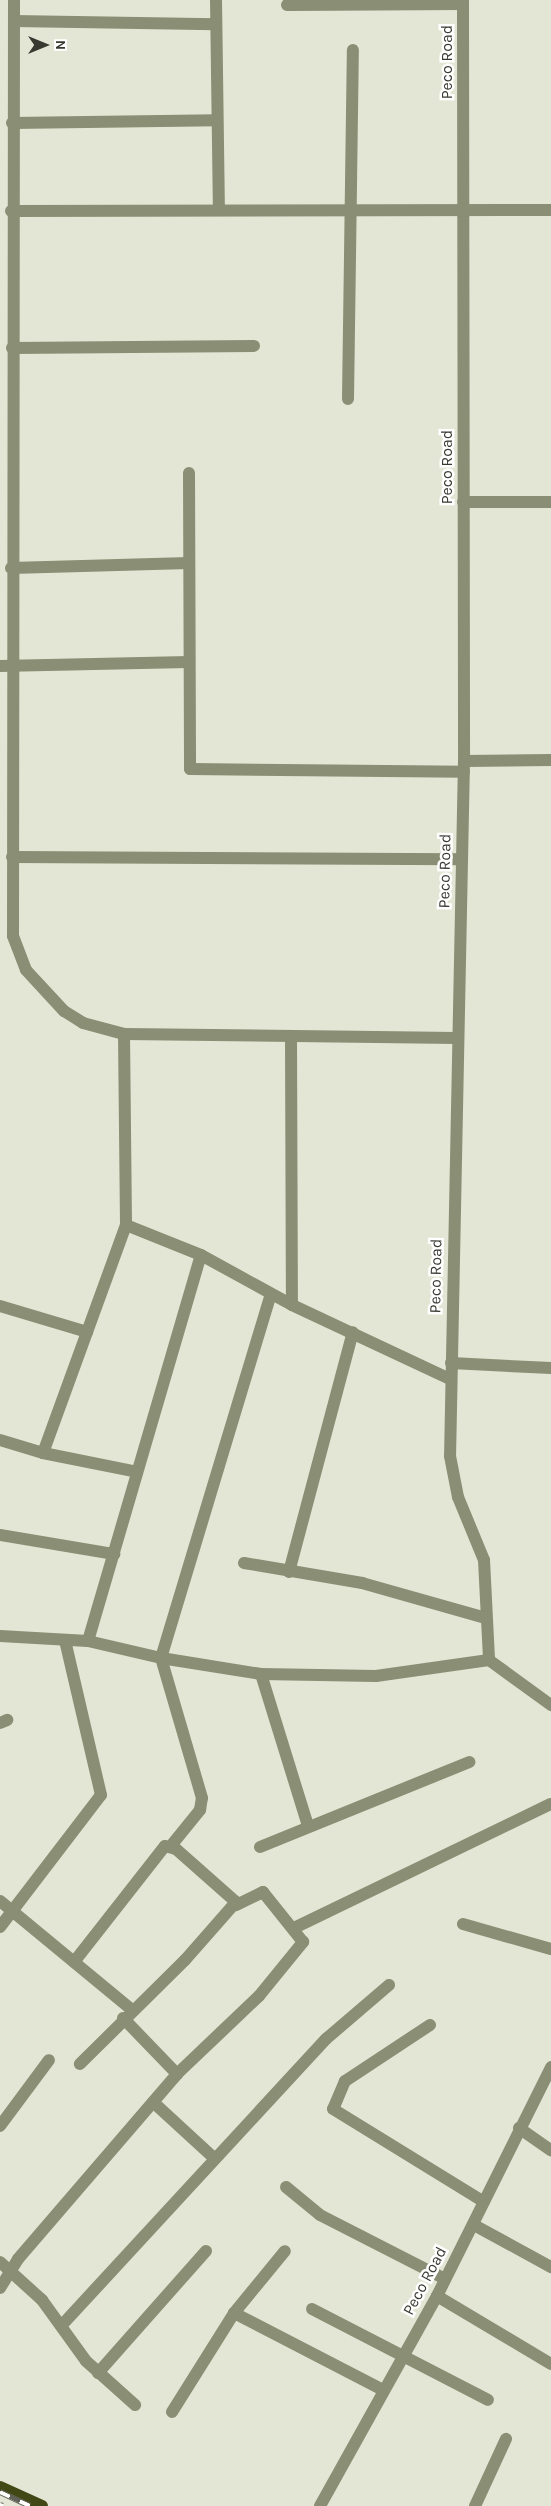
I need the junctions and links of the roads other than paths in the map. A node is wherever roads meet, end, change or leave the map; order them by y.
1 (14, 0) edge
2 (216, 0) edge
3 (463, 2) edge
4 (287, 5) dead end
5 (14, 21) junction
6 (216, 24) junction
7 (353, 50) dead end
8 (217, 120) junction
9 (12, 123) junction
10 (6, 182) edge
11 (219, 208) junction
12 (551, 210) edge
13 (11, 211) junction
14 (464, 211) junction
15 (351, 212) junction
16 (254, 346) dead end
17 (12, 348) junction
18 (348, 399) dead end
19 (189, 472) dead end
20 (463, 502) junction
21 (551, 502) edge
22 (189, 563) junction
23 (11, 568) junction
24 (189, 662) junction
25 (5, 666) edge
26 (551, 760) edge
27 (464, 766) junction
28 (12, 857) junction
29 (461, 859) junction
30 (124, 1034) junction
31 (291, 1036) junction
32 (457, 1038) junction
33 (126, 1224) junction
34 (201, 1255) junction
35 (271, 1294) junction
36 (292, 1305) junction
37 (0, 1306) edge
38 (87, 1332) junction
39 (353, 1332) junction
40 (450, 1363) junction
41 (551, 1368) edge
42 (450, 1379) junction
43 (0, 1440) edge
44 (43, 1453) junction
45 (138, 1472) junction
46 (0, 1535) edge
47 (114, 1554) junction
48 (244, 1563) dead end
49 (289, 1572) junction
50 (486, 1618) junction
51 (0, 1636) edge
52 (65, 1640) junction
53 (88, 1641) junction
54 (161, 1658) junction
55 (489, 1660) junction
56 (261, 1674) junction
57 (551, 1704) edge
58 (469, 1762) dead end
59 (551, 1804) edge
60 (308, 1826) junction
61 (170, 1847) junction
62 (260, 1847) dead end
63 (0, 1901) edge
64 (236, 1906) junction
65 (12, 1911) junction
66 (463, 1924) dead end
67 (0, 1927) edge
68 (294, 1928) junction
69 (551, 1949) edge
70 (74, 1962) junction
71 (389, 1985) dead end
72 (127, 2014) junction
73 (430, 2025) dead end
74 (49, 2060) dead end
75 (80, 2064) dead end
76 (551, 2068) edge
77 (177, 2074) junction
78 (153, 2102) junction
79 (0, 2126) edge
80 (520, 2128) junction
81 (551, 2150) edge
82 (214, 2158) junction
83 (286, 2186) dead end
84 (484, 2202) junction
85 (474, 2225) junction
86 (206, 2251) dead end
87 (286, 2251) dead end
88 (5, 2267) edge
89 (551, 2267) edge
90 (446, 2279) junction
91 (0, 2288) edge
92 (437, 2296) junction
93 (312, 2309) dead end
94 (234, 2313) junction
95 (62, 2325) junction
96 (402, 2357) junction
97 (551, 2364) edge
98 (98, 2373) junction
99 (383, 2390) junction
100 (488, 2400) dead end
101 (135, 2405) dead end
102 (172, 2412) dead end
103 (506, 2439) dead end
104 (0, 2487) edge
105 (42, 2506) edge
106 (320, 2506) edge
107 (475, 2506) edge

1 - 5 street
2 - 6 street
3 - 4 street
3 - 14 street, Peco Road
5 - 6 street
5 - 9 street
6 - 8 street
7 - 15 street
8 - 9 street
8 - 11 street
9 - 10 street
10 - 13 street
11 - 13 street
11 - 15 street
12 - 14 street
13 - 17 street
14 - 15 street
14 - 20 street, Peco Road
15 - 18 street
16 - 17 street
17 - 23 street
19 - 22 street
20 - 21 street
20 - 27 street, Peco Road
22 - 23 street
22 - 24 street
23 - 25 street
24 - 25 street
24 - 27 street
25 - 28 street
26 - 27 street
27 - 29 street, Peco Road
28 - 29 street
28 - 30 street
29 - 32 street, Peco Road
30 - 31 street
30 - 33 street
31 - 32 street
31 - 36 street
32 - 40 street, Peco Road
33 - 34 street
33 - 38 street
34 - 35 street
34 - 45 street
35 - 36 street
35 - 54 street
36 - 39 street
37 - 38 street
38 - 44 street
39 - 42 street
39 - 49 street
40 - 41 street
40 - 42 street, Peco Road
42 - 50 street, Peco Road
43 - 44 street
44 - 45 street
45 - 47 street
46 - 47 street
47 - 53 street
48 - 49 street
49 - 50 street
50 - 55 street, Peco Road
51 - 52 street
52 - 53 street
52 - 65 street
53 - 54 street
54 - 56 street
54 - 61 street
55 - 56 street
55 - 57 street
56 - 60 street
58 - 60 street
59 - 68 street
60 - 62 street
61 - 64 street
61 - 70 street
63 - 65 street
64 - 68 street
64 - 72 street
65 - 67 street
65 - 70 street
66 - 69 street
68 - 77 street
70 - 72 street
71 - 82 street
72 - 75 street
72 - 77 street
73 - 84 street
74 - 79 street
76 - 80 street, Peco Road
77 - 78 street
78 - 82 street
78 - 88 street
80 - 81 street
80 - 84 street, Peco Road
82 - 95 street
83 - 90 street
84 - 85 street, Peco Road
85 - 89 street
85 - 90 street, Peco Road
86 - 98 street
87 - 94 street
88 - 91 street
88 - 95 street
90 - 92 street, Peco Road
92 - 96 street, Peco Road
92 - 97 street
93 - 96 street
94 - 99 street
94 - 102 street
95 - 98 street
96 - 99 street, Peco Road
96 - 100 street
98 - 101 street
99 - 106 street, Peco Road
103 - 107 street
104 - 105 main road

